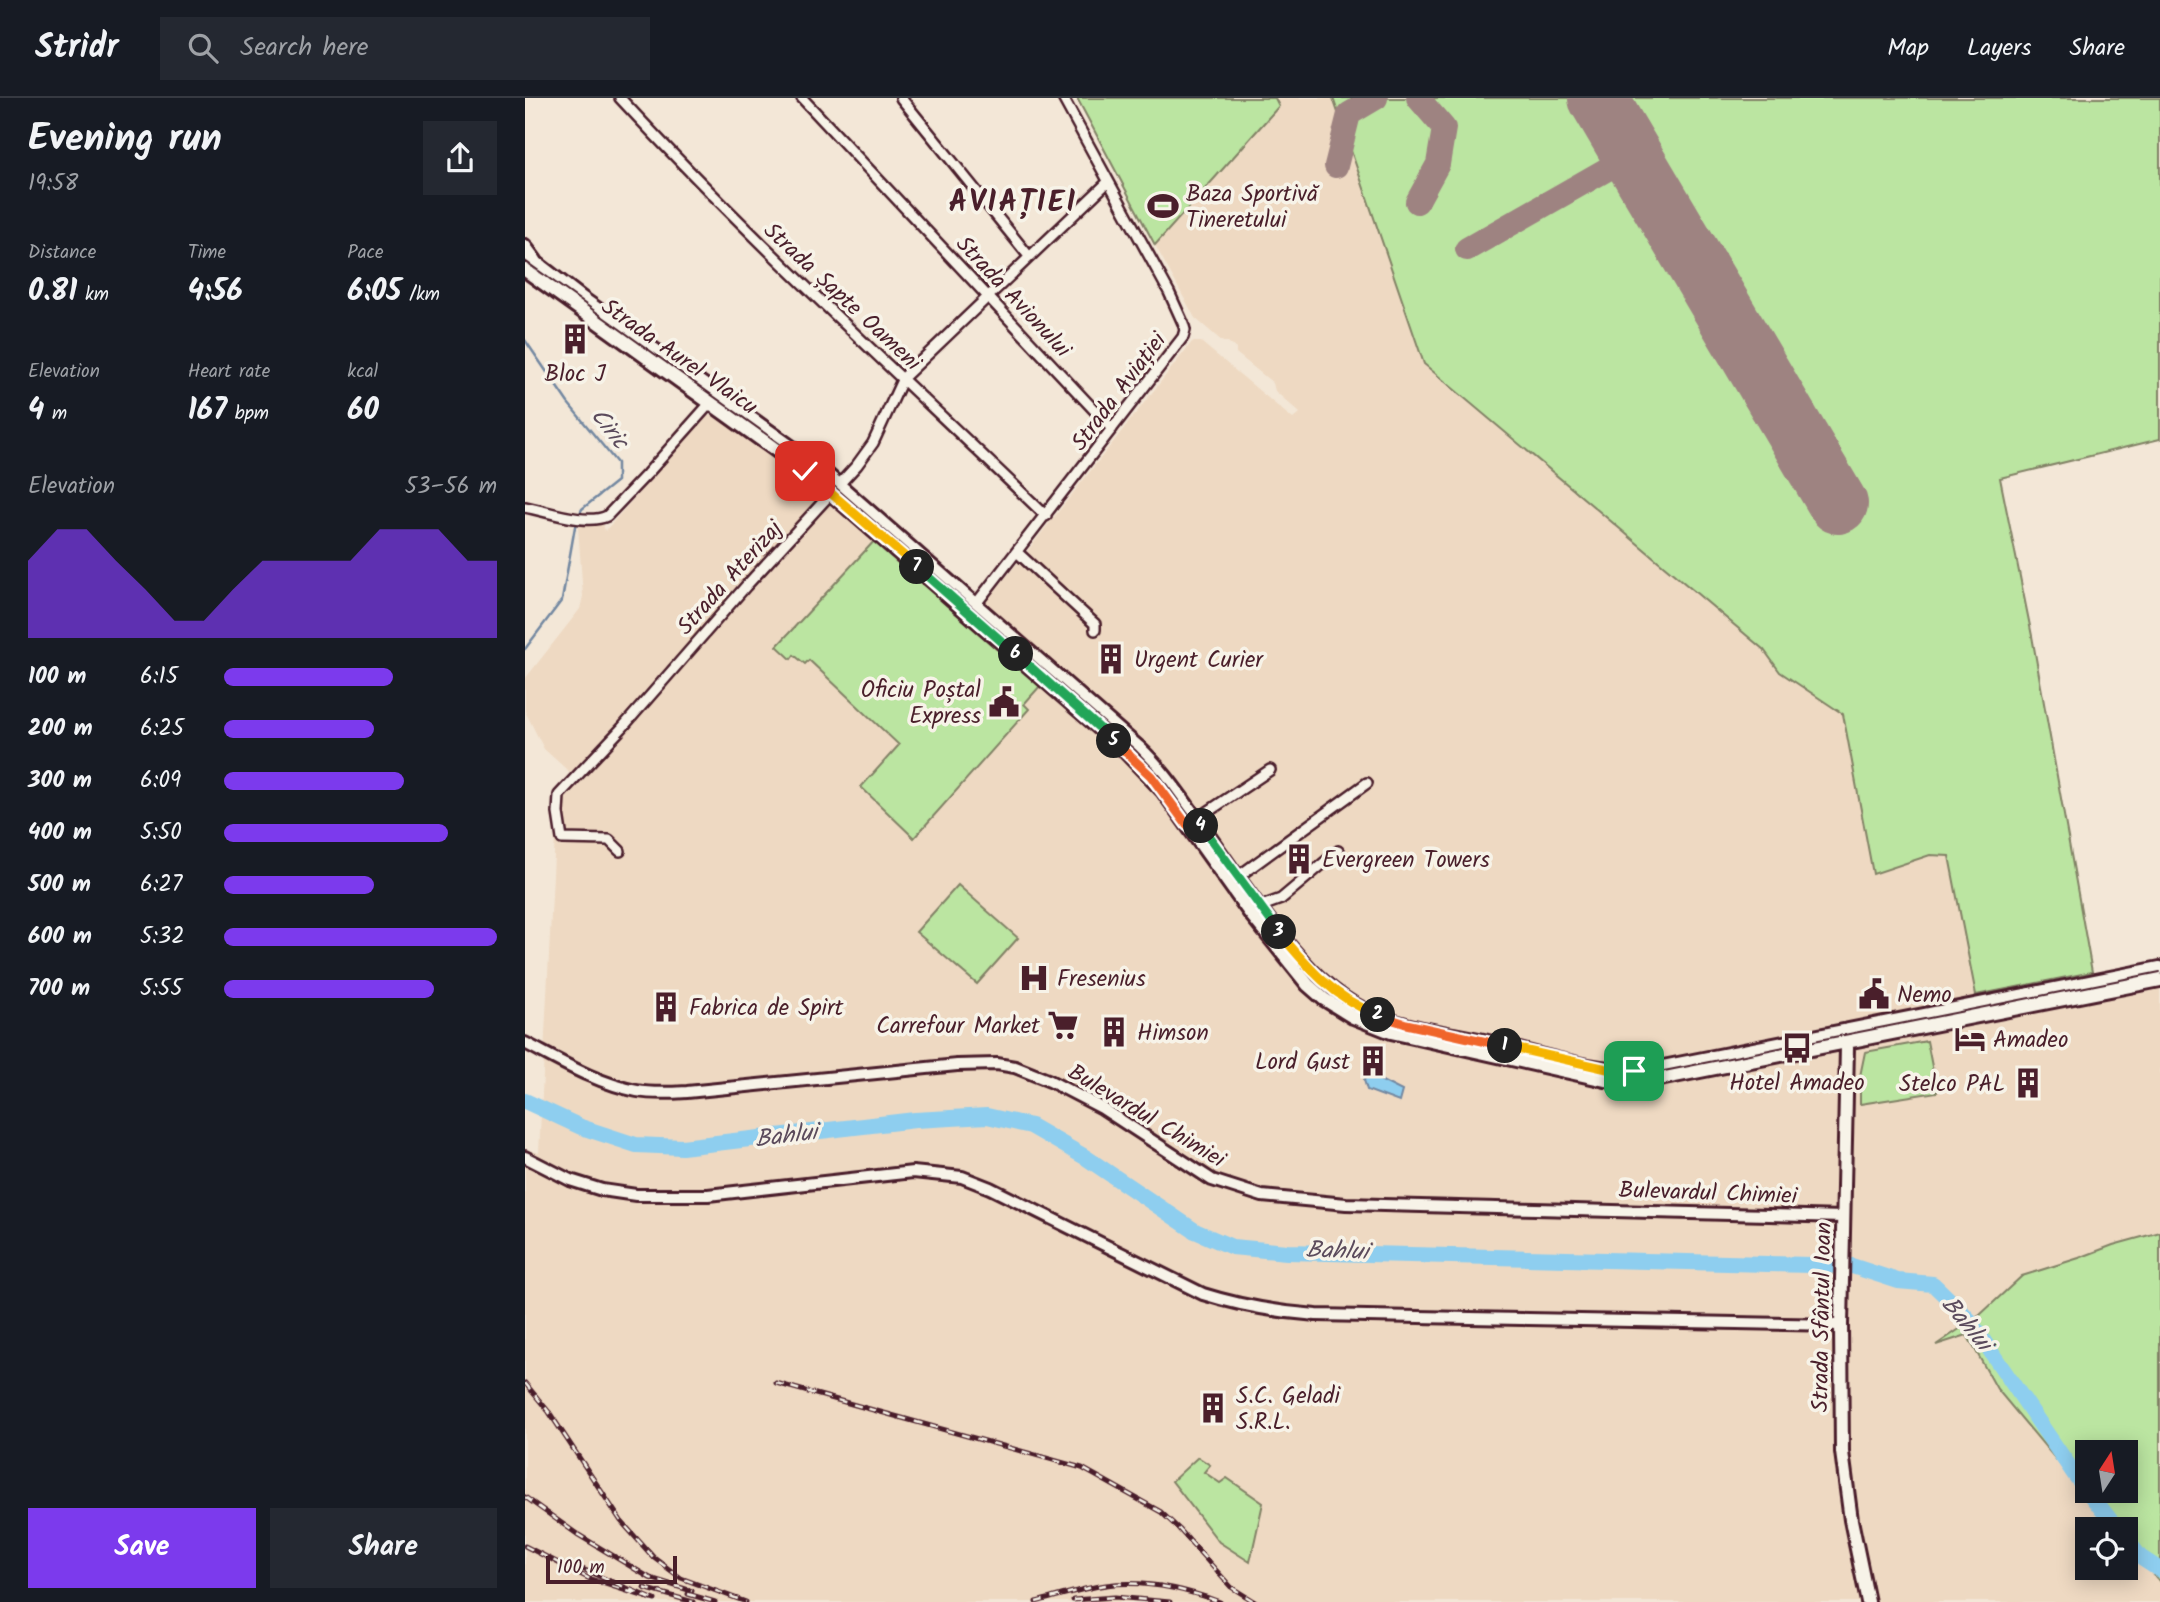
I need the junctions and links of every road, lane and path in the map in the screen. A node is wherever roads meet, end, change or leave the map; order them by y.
1 (619, 98) edge
2 (802, 98) edge
3 (901, 98) edge
4 (1063, 98) edge
5 (1108, 182) junction
6 (525, 245) edge
7 (525, 254) edge
8 (1028, 255) junction
9 (540, 265) junction
10 (525, 270) edge
11 (987, 295) junction
12 (903, 378) junction
13 (714, 398) junction
14 (1112, 429) junction
15 (836, 489) junction
16 (525, 507) edge
17 (1046, 516) junction
18 (1018, 553) junction
19 (972, 609) junction
20 (1094, 630) dead end
21 (1270, 770) dead end
22 (1367, 783) dead end
23 (1191, 822) junction
24 (620, 851) dead end
25 (1338, 851) dead end
26 (1233, 880) junction
27 (1259, 907) junction
28 (2160, 968) edge
29 (2160, 980) edge
30 (1844, 1036) junction
31 (525, 1043) edge
32 (525, 1157) edge
33 (1843, 1216) junction
34 (1841, 1325) junction
35 (1868, 1602) edge

1 - 12 street, Strada Șapte Oameni
2 - 11 street, Strada Avionului
3 - 8 street
4 - 5 street, Strada Aviației
5 - 8 street, Strada Aterizaj
5 - 14 street, Strada Aviației
6 - 9 street, Strada Aurel Vlaicu
7 - 9 main road, Strada Aurel Vlaicu
8 - 11 street, Strada Aterizaj
9 - 13 main road, Strada Aurel Vlaicu
10 - 13 main road, Strada Aurel Vlaicu
11 - 12 street, Strada Aterizaj
11 - 14 street, Strada Avionului
12 - 15 street, Strada Aterizaj
12 - 17 street, Strada Șapte Oameni
13 - 15 main road, Strada Aurel Vlaicu
13 - 16 street
14 - 17 street, Strada Aviației
15 - 19 main road, Strada Aurel Vlaicu
15 - 24 street, Strada Aterizaj
17 - 18 street, Strada Aviației
18 - 19 street, Strada Aviației
18 - 20 street
19 - 23 main road, Strada Aurel Vlaicu
21 - 23 street
22 - 26 street
23 - 26 main road, Strada Aurel Vlaicu
25 - 27 street
26 - 27 main road, Strada Aurel Vlaicu
26 - 30 main road, Strada Aurel Vlaicu
27 - 30 main road, Strada Aurel Vlaicu
28 - 30 main road, Strada Aurel Vlaicu
29 - 30 main road, Strada Aurel Vlaicu
30 - 33 main road, Strada Sfântul Ioan
31 - 33 street, Bulevardul Chimiei
32 - 34 street
33 - 34 main road, Strada Sfântul Ioan
34 - 35 main road, Strada Sfântul Ioan

